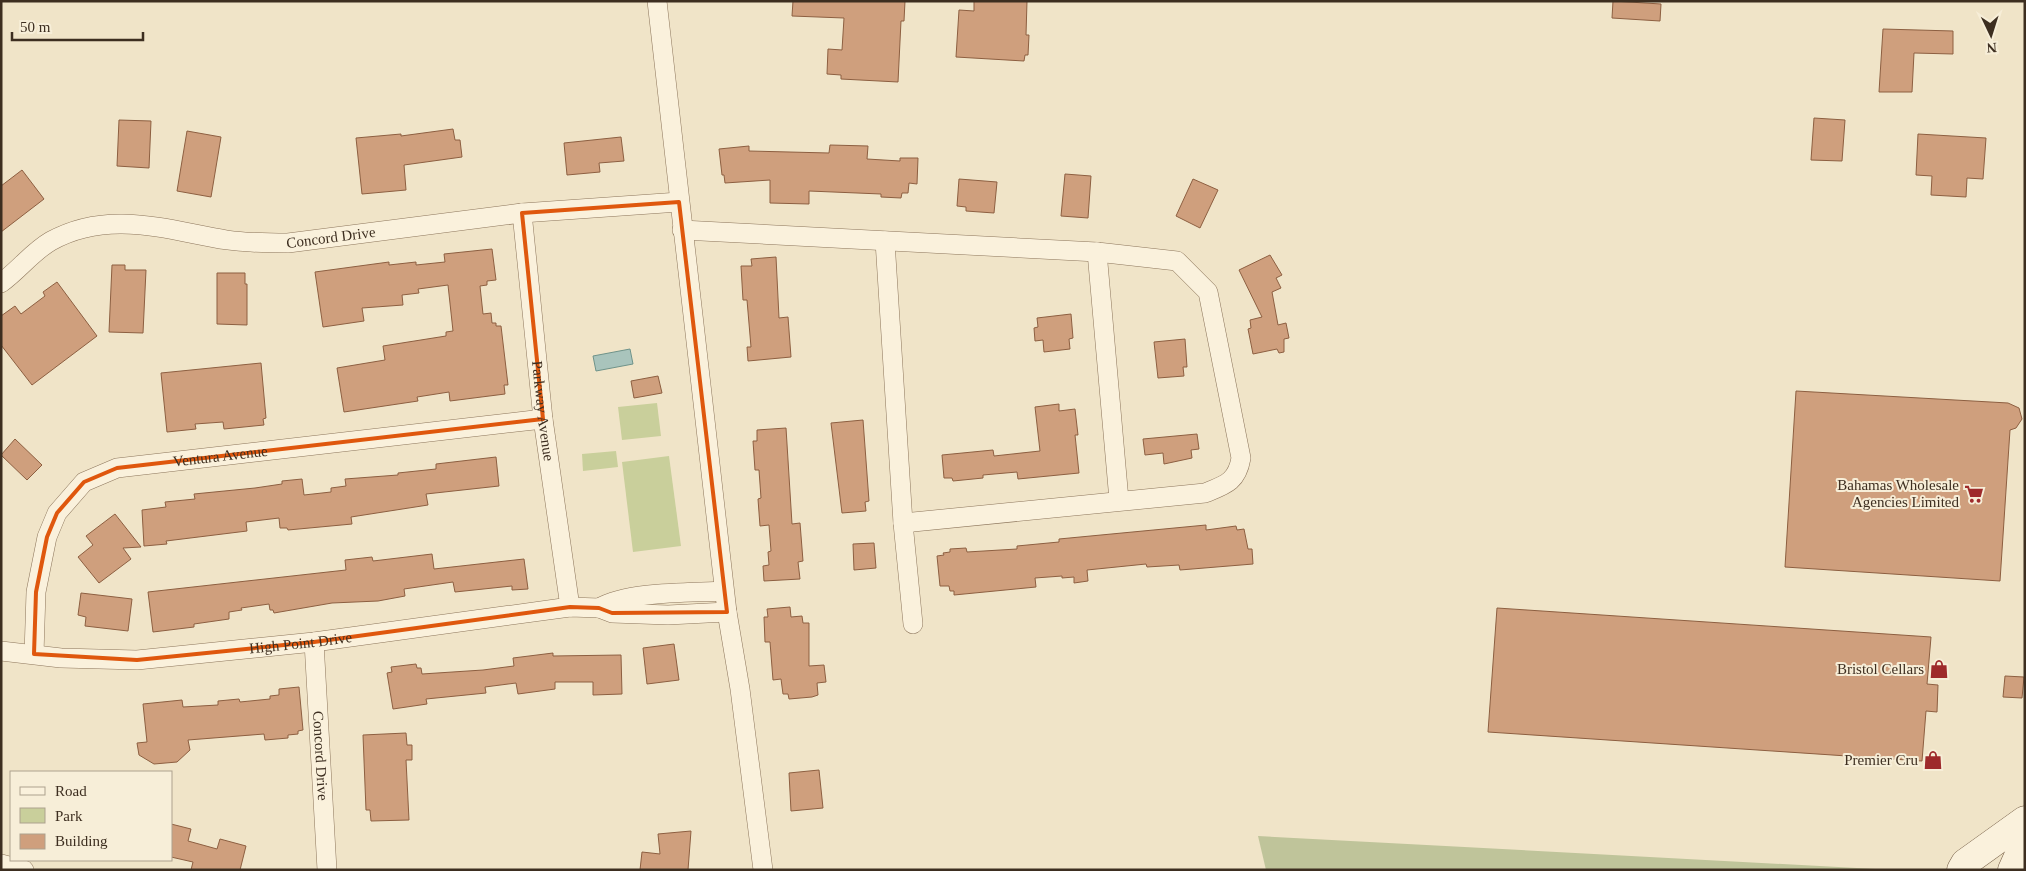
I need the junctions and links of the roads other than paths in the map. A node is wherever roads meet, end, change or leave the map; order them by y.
1 (657, 1) edge
2 (679, 202) junction
3 (522, 213) junction
4 (682, 230) junction
5 (885, 241) junction
6 (1097, 252) junction
7 (1, 283) edge
8 (542, 419) junction
9 (1119, 500) junction
10 (903, 522) junction
11 (724, 591) junction
12 (570, 607) junction
13 (599, 608) junction
14 (727, 612) junction
15 (913, 624) dead end
16 (314, 642) junction
17 (1, 651) edge
18 (34, 654) junction
19 (2025, 820) edge
20 (2025, 841) edge
21 (1, 864) edge
22 (1963, 866) edge
23 (24, 870) edge
24 (326, 870) edge
25 (764, 870) edge
26 (1995, 870) edge
27 (2012, 870) edge

1 - 2 street
2 - 3 street, Concord Drive
2 - 4 street
3 - 7 street, Concord Drive
3 - 8 street, Parkway Avenue
4 - 5 street
4 - 11 street
5 - 6 street
5 - 10 street
6 - 9 street
6 - 9 street
8 - 12 street, Parkway Avenue
8 - 18 street, Ventura Avenue
9 - 10 street
10 - 15 street
11 - 13 street, High Point Drive
11 - 14 street
12 - 13 street, High Point Drive
12 - 16 street, High Point Drive
13 - 14 street, High Point Drive
14 - 25 street
16 - 18 street, High Point Drive
16 - 24 street, Concord Drive
17 - 18 street, High Point Drive
19 - 22 main road
20 - 27 main road
21 - 23 street
22 - 26 main road

